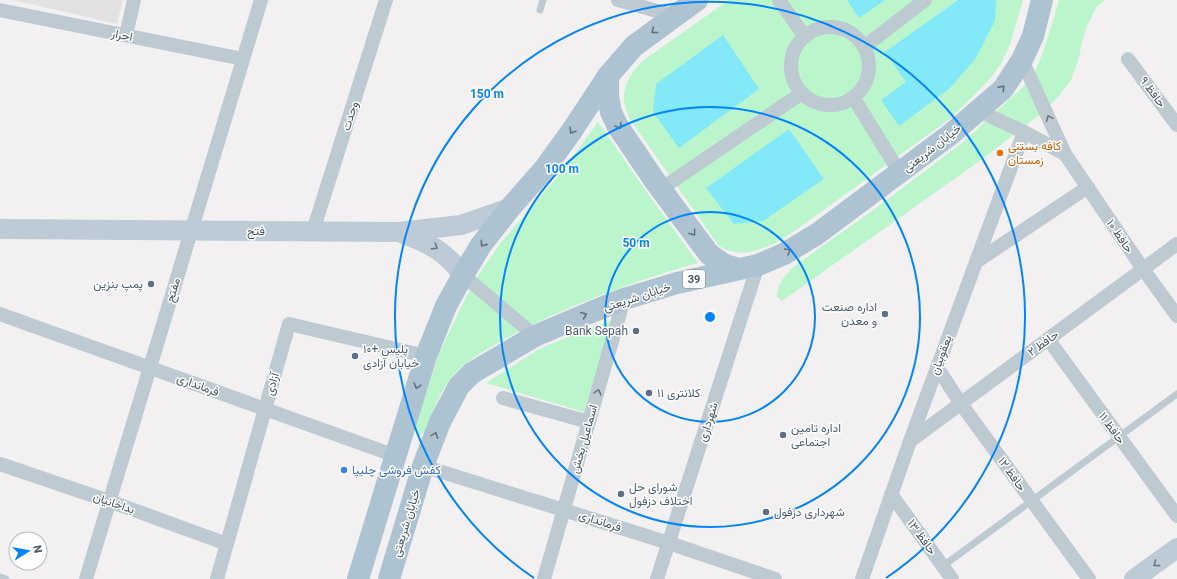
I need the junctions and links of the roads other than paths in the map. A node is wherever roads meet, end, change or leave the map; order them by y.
1 (134, 0) edge
2 (261, 0) edge
3 (386, 0) edge
4 (543, 0) edge
5 (618, 0) edge
6 (697, 0) edge
7 (779, 0) edge
8 (925, 0) edge
9 (1042, 0) edge
10 (0, 10) edge
11 (540, 10) dead end
12 (675, 16) junction
13 (126, 36) junction
14 (805, 37) junction
15 (864, 47) junction
16 (243, 59) junction
17 (1128, 59) dead end
18 (1022, 60) junction
19 (608, 76) junction
20 (802, 93) junction
21 (853, 98) junction
22 (979, 111) junction
23 (1177, 125) edge
24 (1024, 132) junction
25 (1065, 154) junction
26 (900, 173) junction
27 (1088, 187) junction
28 (661, 189) junction
29 (510, 208) junction
30 (0, 228) edge
31 (191, 231) junction
32 (313, 231) junction
33 (399, 232) junction
34 (1177, 244) edge
35 (976, 262) junction
36 (748, 267) junction
37 (1143, 270) junction
38 (463, 275) junction
39 (624, 299) junction
40 (0, 314) edge
41 (1177, 316) edge
42 (535, 336) junction
43 (1048, 339) junction
44 (426, 356) junction
45 (937, 367) junction
46 (150, 368) junction
47 (1177, 394) edge
48 (504, 398) dead end
49 (961, 404) junction
50 (265, 410) junction
51 (589, 422) junction
52 (1119, 437) junction
53 (910, 441) junction
54 (396, 456) junction
55 (0, 464) edge
56 (423, 466) junction
57 (891, 494) junction
58 (110, 501) junction
59 (1032, 501) junction
60 (564, 510) junction
61 (1177, 516) edge
62 (669, 543) junction
63 (227, 544) junction
64 (1177, 548) edge
65 (943, 566) junction
66 (0, 576) edge
67 (6, 579) edge
68 (86, 579) edge
69 (217, 579) edge
70 (358, 579) edge
71 (389, 579) edge
72 (544, 579) edge
73 (657, 579) edge
74 (775, 579) edge
75 (862, 579) edge
76 (952, 579) edge
77 (1089, 579) edge
78 (1134, 579) edge

1 - 13 street
2 - 16 street, مفتح
3 - 32 street, وحدت
4 - 11 lane
5 - 12 street
6 - 12 main road
7 - 14 street
8 - 15 street
9 - 18 main road, خیابان شریعتی / 39
10 - 13 street, احرار
12 -> 19 main road
13 - 16 street, احرار
14 - 15 street
14 - 20 street
15 - 21 street
16 - 31 street, مفتح
17 - 23 street, حافظ ۹
22 -> 18 main road, خیابان شریعتی / 39
25 -> 18 street, حافظ ۱۰
19 -> 28 main road
19 -> 29 main road
20 - 21 street
20 - 28 street
21 - 26 street
22 - 24 street
22 - 26 main road, خیابان شریعتی / 39
24 - 25 street
24 - 35 street, یعقوبیان
25 - 27 street, حافظ ۱۰
36 -> 26 main road, خیابان شریعتی / 39
27 - 35 street
27 - 37 street, حافظ ۱۰
28 -> 36 main road
29 - 33 main road, فتح
29 -> 38 main road
30 - 31 main road, فتح
31 - 32 main road, فتح
31 - 46 street, مفتح
32 - 33 main road, فتح
33 -> 38 main road
34 - 37 street, حافظ ۲
35 - 45 street, یعقوبیان
36 - 39 main road, خیابان شریعتی / 39
36 - 62 street, شهرداری
37 - 41 street, حافظ ۱۰
37 - 43 street, حافظ ۲
38 - 42 street
38 - 44 main road
42 -> 39 main road, خیابان شریعتی / 39
51 -> 39 street, اسماعیل بخش
40 - 46 street, فرمانداری
56 -> 42 main road, خیابان شریعتی / 39
43 - 49 street, حافظ ۲
43 - 52 street, حافظ ۱۱
44 - 50 street, آزادی
44 -> 54 main road
45 - 49 street, حافظ ۱۲
45 - 53 street, یعقوبیان
46 - 50 street, فرمانداری
46 - 58 street, مفتح
47 - 52 lane
48 - 51 street
49 - 53 street, حافظ ۲
49 - 59 street, حافظ ۱۲
50 - 54 street, فرمانداری
50 - 63 street, آزادی
51 - 60 street, اسماعیل بخش
52 - 59 lane
52 - 61 street, حافظ ۱۱
53 - 57 street, یعقوبیان
54 - 56 main road
54 - 70 main road
55 - 58 street, بداخانیان
56 - 60 street, فرمانداری
56 - 71 main road, خیابان شریعتی / 39
57 - 65 street, حافظ ۱۳
57 - 75 street, یعقوبیان
58 - 63 street, بداخانیان
58 - 68 street, مفتح
59 - 65 lane
59 - 77 street, حافظ ۱۲
60 - 62 street, فرمانداری
60 - 72 street, اسماعیل بخش
62 - 73 street, شهرداری
62 - 74 street, فرمانداری
63 - 69 street, آزادی
64 -> 78 main road
65 - 76 street, حافظ ۱۳
66 - 67 lane

